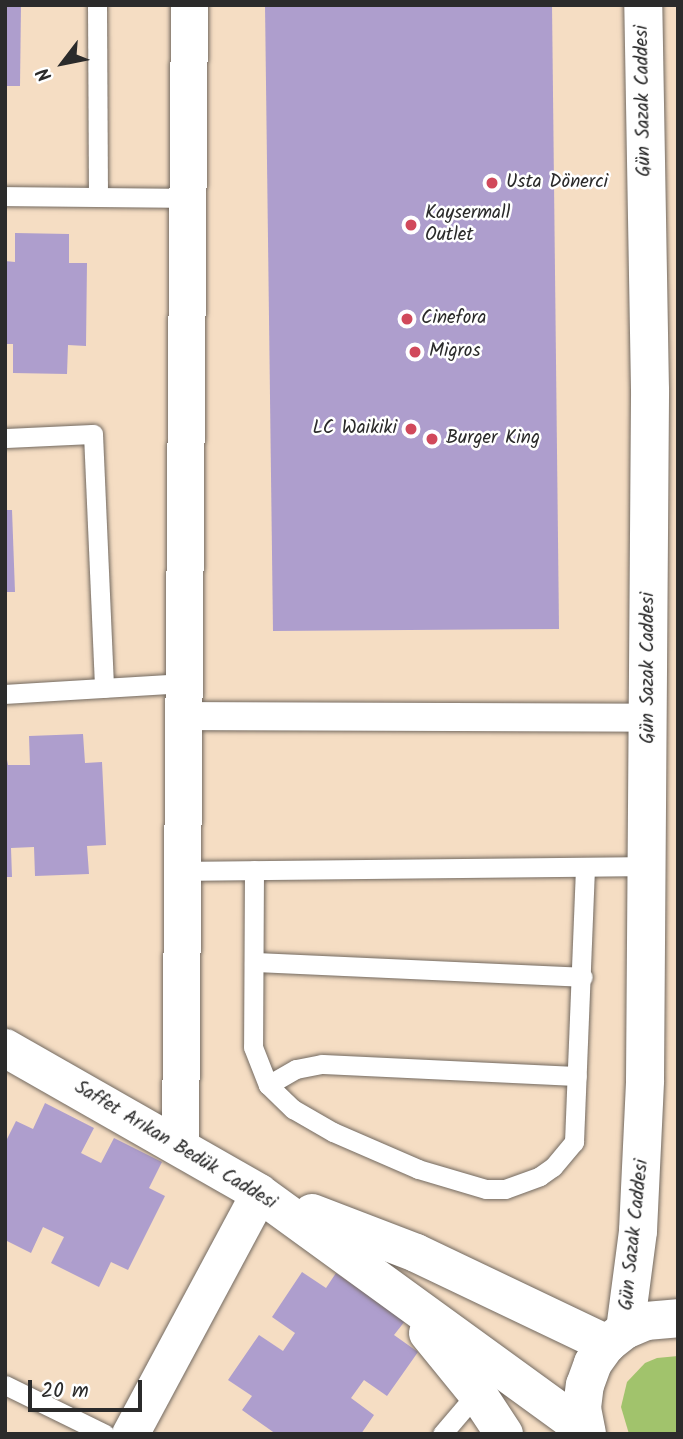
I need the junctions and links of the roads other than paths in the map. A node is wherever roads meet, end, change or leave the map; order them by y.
1 (97, 5) edge
2 (189, 5) edge
3 (643, 5) edge
4 (5, 196) edge
5 (98, 197) junction
6 (187, 198) junction
7 (5, 438) edge
8 (104, 688) junction
9 (5, 694) edge
10 (184, 699) junction
11 (649, 718) junction
12 (646, 866) junction
13 (585, 867) junction
14 (254, 870) junction
15 (182, 871) junction
16 (254, 962) junction
17 (583, 977) junction
18 (5, 1048) edge
19 (577, 1076) junction
20 (268, 1085) junction
21 (180, 1146) junction
22 (259, 1193) junction
23 (340, 1250) junction
24 (678, 1318) edge
25 (616, 1337) junction
26 (5, 1385) edge
27 (477, 1393) junction
28 (587, 1432) edge
29 (105, 1434) edge
30 (130, 1434) edge
31 (442, 1434) edge
32 (504, 1434) edge

1 - 5 lane
2 - 6 street
3 - 11 street, Gün Sazak Caddesi
4 - 5 lane
5 - 6 lane
6 - 10 street
7 - 8 lane
8 - 9 lane
8 - 10 lane
10 - 11 street
10 - 15 street
11 - 12 street, Gün Sazak Caddesi
12 - 13 lane
12 - 25 street, Gün Sazak Caddesi
13 - 14 lane
13 - 17 lane
14 - 15 lane
14 - 16 lane
15 - 21 street
16 - 17 lane
16 - 20 lane
17 - 19 lane
18 - 21 street, Saffet Arıkan Bedük Caddesi
19 - 20 lane
19 - 20 lane
21 - 22 street, Saffet Arıkan Bedük Caddesi
22 - 23 street, Saffet Arıkan Bedük Caddesi
22 - 25 street
22 - 30 street
23 - 27 street
23 - 28 street
24 - 25 street
25 - 28 street
26 - 29 lane
27 - 31 lane
27 - 32 street

